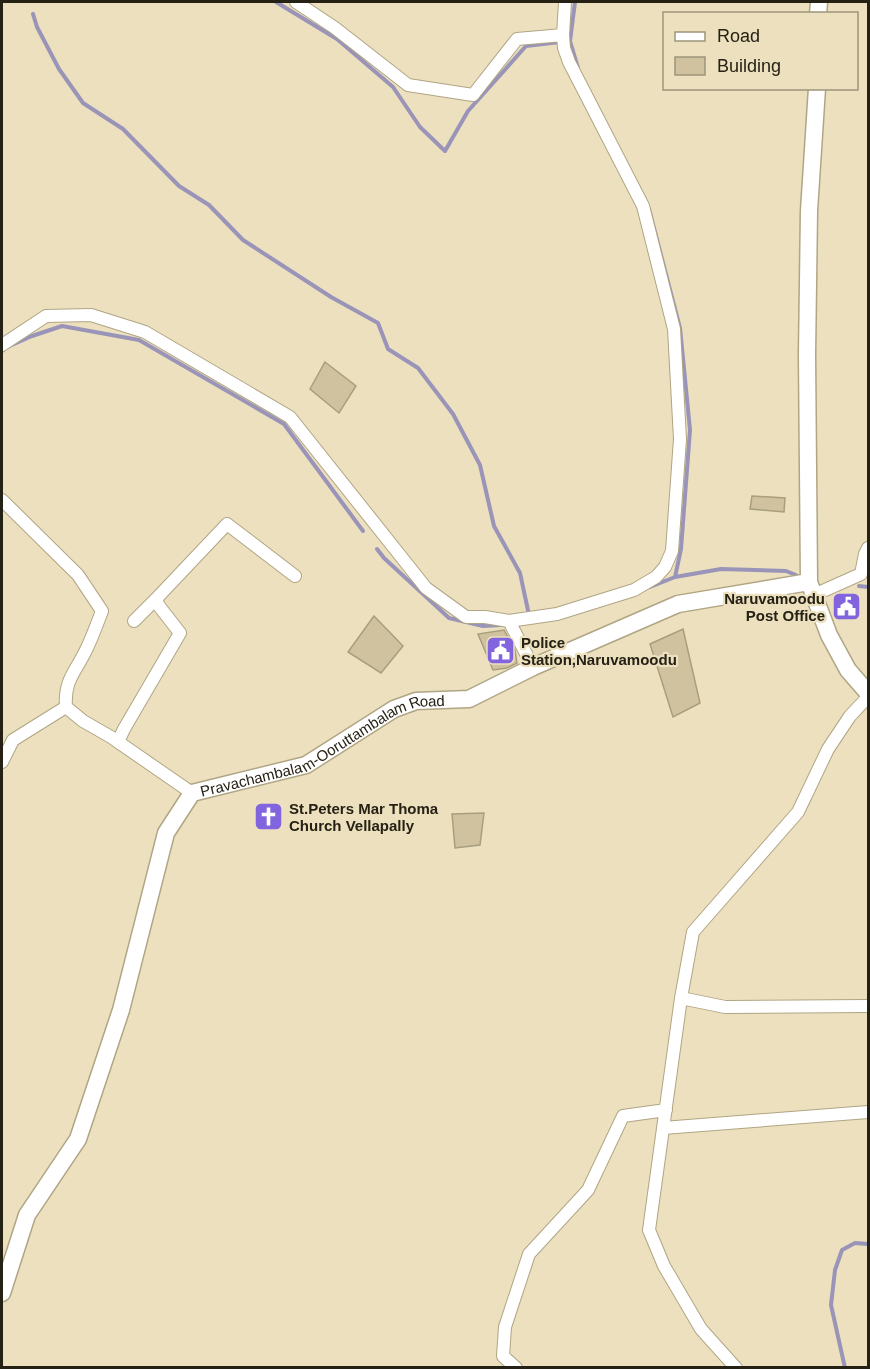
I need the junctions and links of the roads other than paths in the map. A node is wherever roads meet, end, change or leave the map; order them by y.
1 (296, 2) edge
2 (565, 2) edge
3 (563, 40) junction
4 (817, 90) edge
5 (2, 345) edge
6 (2, 500) edge
7 (868, 548) edge
8 (295, 576) dead end
9 (811, 588) junction
10 (156, 599) junction
11 (515, 620) junction
12 (134, 621) dead end
13 (533, 667) junction
14 (868, 695) edge
15 (66, 707) junction
16 (118, 742) junction
17 (2, 762) edge
18 (192, 793) junction
19 (681, 998) junction
20 (868, 1006) edge
21 (666, 1110) junction
22 (868, 1112) edge
23 (663, 1128) junction
24 (2, 1293) edge
25 (516, 1368) edge
26 (736, 1368) edge

1 - 3 street
2 - 3 street
3 - 11 street
4 - 9 street
5 - 11 street
6 - 15 street
7 - 9 street
8 - 10 street
9 - 13 street, Pravachambalam-Ooruttambalam Road
9 - 14 street
10 - 12 street
10 - 16 street
11 - 13 street
13 - 18 street, Pravachambalam-Ooruttambalam Road
14 - 19 street
15 - 16 street
15 - 17 street
16 - 18 street
18 - 24 street, Pravachambalam-Ooruttambalam Road
19 - 20 street
19 - 21 street
21 - 23 street
21 - 25 street
22 - 23 street
23 - 26 street

